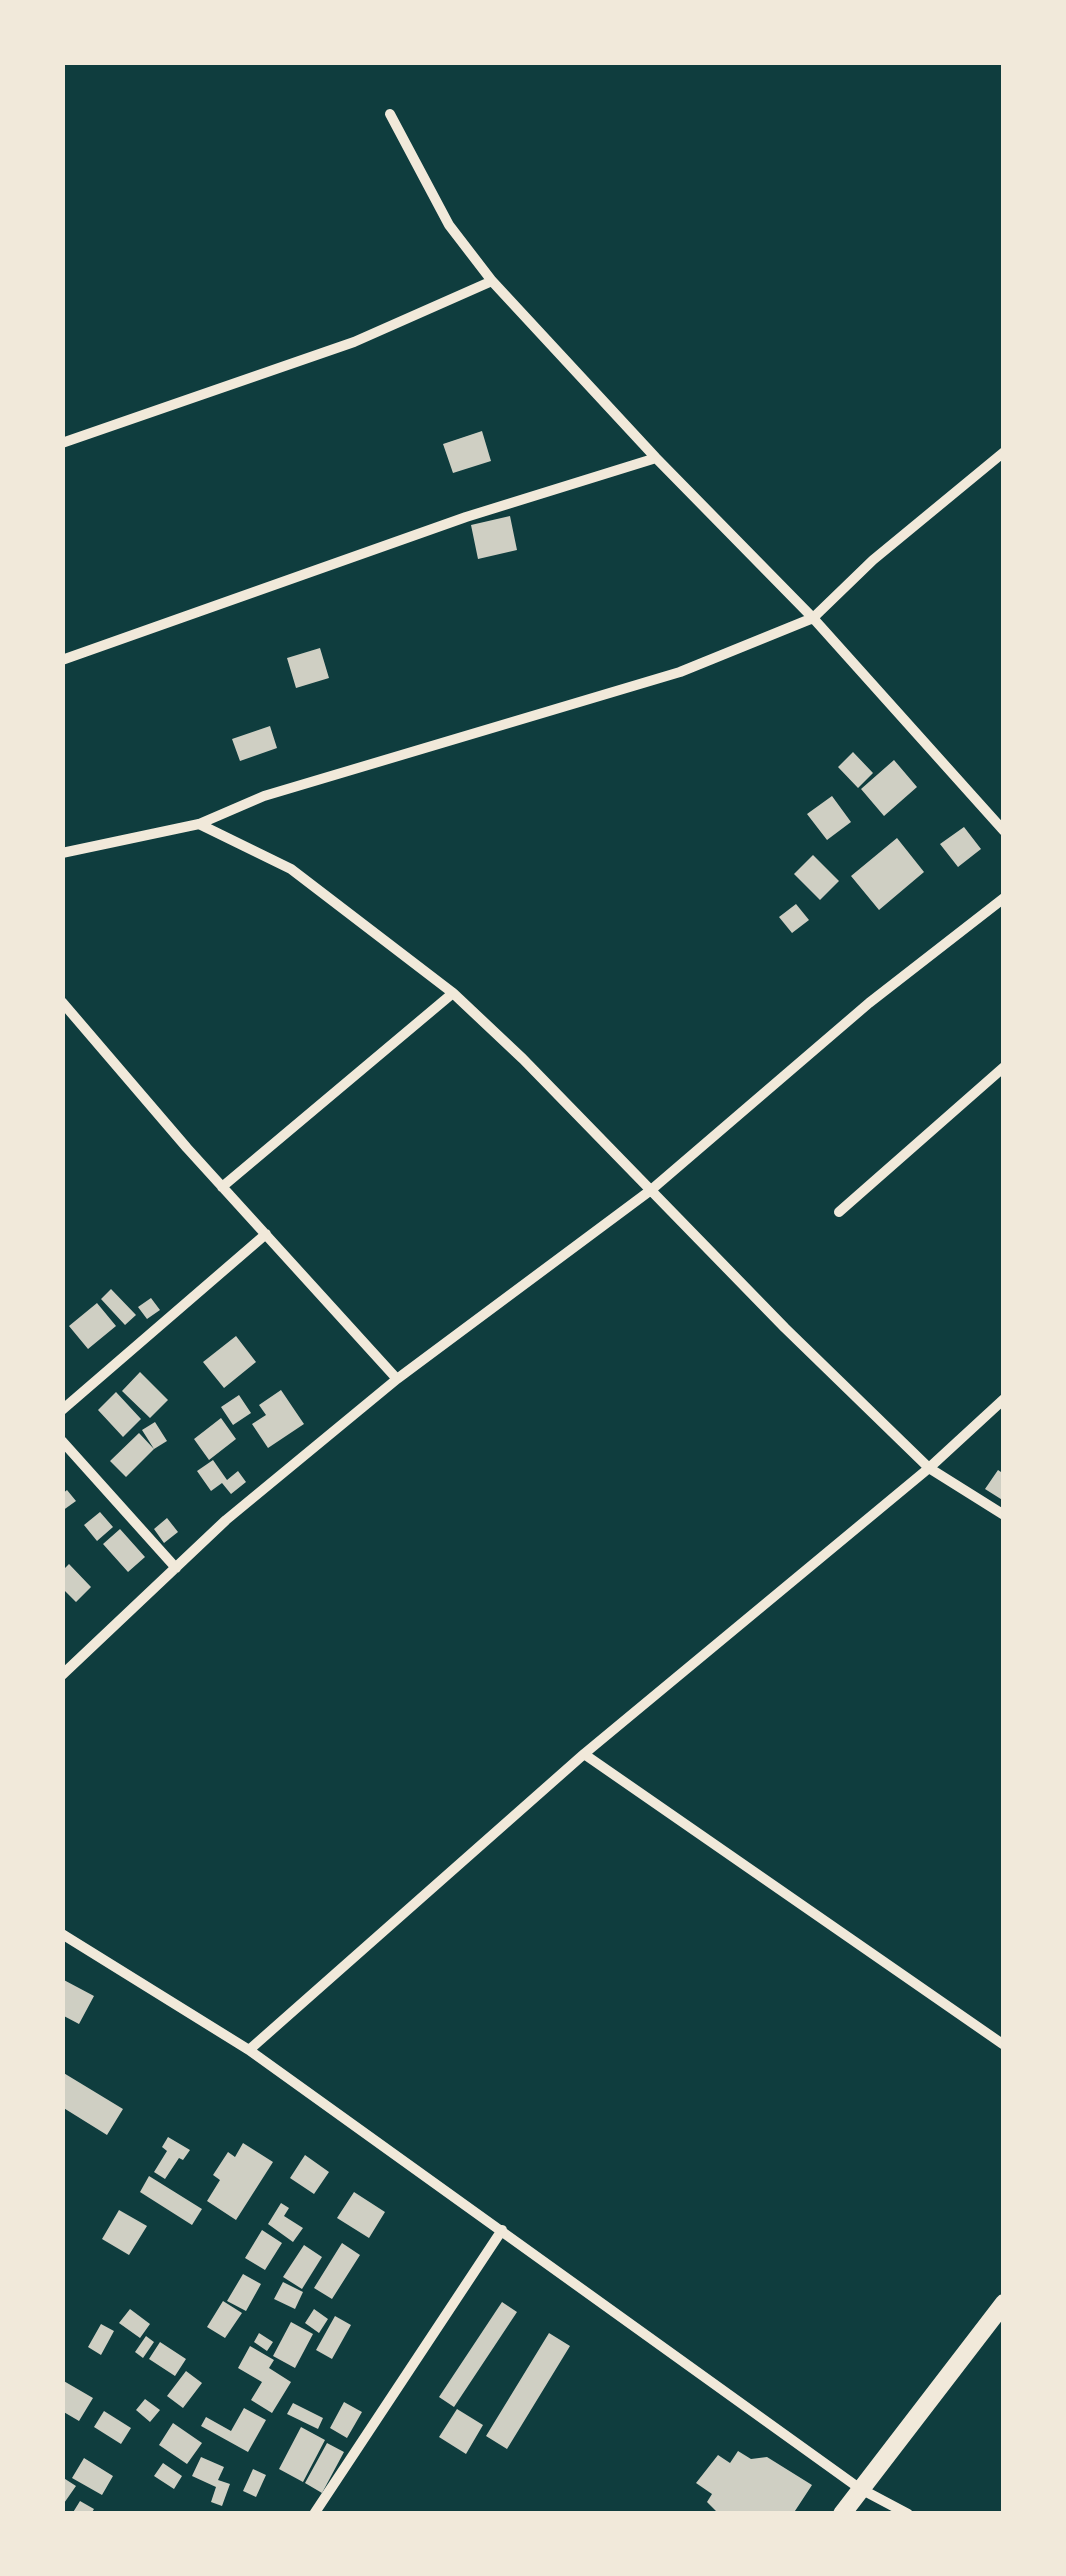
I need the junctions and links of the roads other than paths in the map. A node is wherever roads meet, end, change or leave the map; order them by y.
1 (390, 114) dead end
2 (492, 281) junction
3 (62, 444) edge
4 (1004, 452) edge
5 (656, 458) junction
6 (813, 618) junction
7 (62, 660) edge
8 (200, 824) junction
9 (1004, 831) edge
10 (62, 853) edge
11 (1004, 898) edge
12 (453, 993) junction
13 (62, 1002) edge
14 (1004, 1067) edge
15 (222, 1187) junction
16 (650, 1190) junction
17 (839, 1212) dead end
18 (266, 1234) junction
19 (397, 1380) junction
20 (1004, 1399) edge
21 (62, 1410) edge
22 (62, 1441) edge
23 (929, 1468) junction
24 (1004, 1516) edge
25 (176, 1568) junction
26 (62, 1675) edge
27 (584, 1754) junction
28 (62, 1934) edge
29 (1004, 2045) edge
30 (249, 2050) junction
31 (502, 2230) junction
32 (1004, 2303) edge
33 (859, 2488) junction
34 (314, 2514) edge
35 (842, 2514) edge
36 (908, 2514) edge

1 - 2 street
2 - 3 street
2 - 5 street
4 - 6 street
5 - 6 street
5 - 7 street
6 - 8 street
6 - 9 street
8 - 10 street
8 - 12 street
11 - 16 street
12 - 15 street
12 - 16 street
13 - 15 street
14 - 17 street
15 - 18 street
16 - 19 street
16 - 23 street
18 - 19 street
18 - 21 street
19 - 25 street
20 - 23 street
22 - 25 street
23 - 24 street
23 - 27 street
25 - 26 street
27 - 29 street
27 - 30 street
28 - 30 street
30 - 31 street
31 - 33 street
31 - 34 street
32 - 33 main road
33 - 35 main road
33 - 36 street

